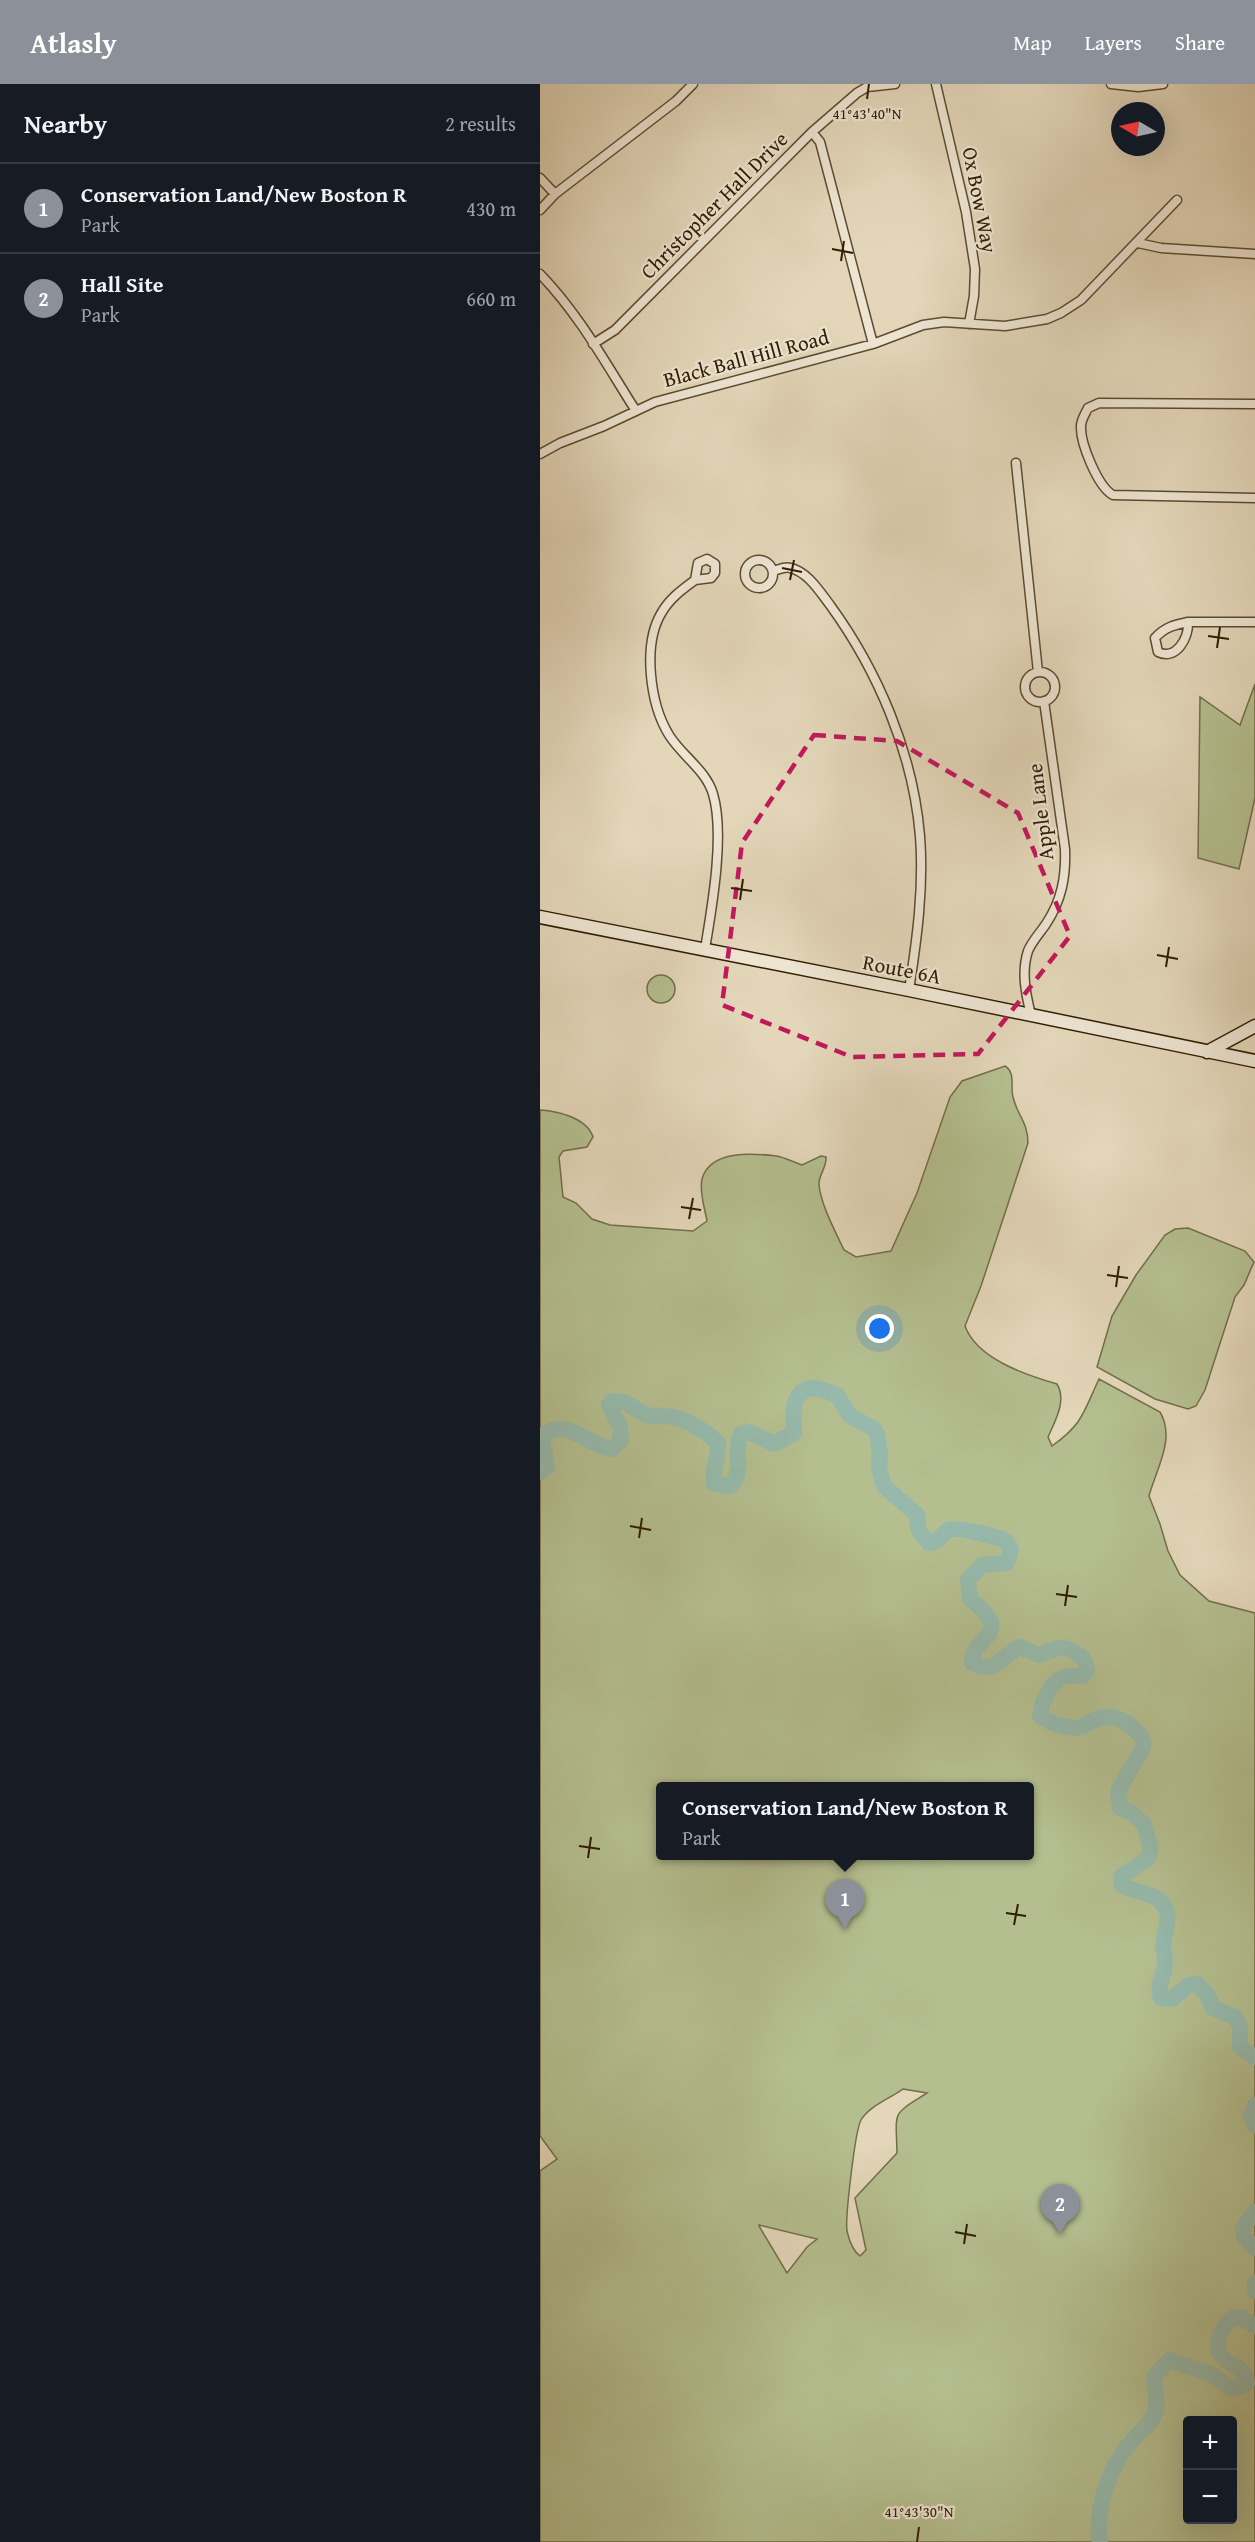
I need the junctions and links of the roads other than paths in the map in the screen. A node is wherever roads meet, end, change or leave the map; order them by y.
1 (693, 84) edge
2 (895, 84) edge
3 (937, 84) edge
4 (1111, 84) edge
5 (1163, 84) edge
6 (812, 132) junction
7 (540, 178) edge
8 (555, 194) junction
9 (1176, 200) dead end
10 (540, 210) edge
11 (1138, 243) junction
12 (1255, 254) edge
13 (540, 274) edge
14 (969, 324) junction
15 (593, 344) junction
16 (873, 344) junction
17 (1255, 404) edge
18 (636, 411) junction
19 (540, 454) edge
20 (1016, 463) dead end
21 (1255, 498) edge
22 (773, 571) dead end
23 (695, 580) dead end
24 (1188, 622) dead end
25 (1255, 622) edge
26 (1038, 672) junction
27 (1044, 701) junction
28 (540, 917) edge
29 (705, 949) junction
30 (909, 990) junction
31 (1031, 1016) junction
32 (1255, 1026) edge
33 (1207, 1052) junction
34 (1255, 1061) edge

1 - 8 street
2 - 6 street, Christopher Hall Drive
3 - 14 street, Ox Bow Way
4 - 5 street
6 - 15 street, Christopher Hall Drive
6 - 16 street
7 - 8 street
8 - 10 street
9 - 11 street, Black Ball Hill Road
11 - 12 street
11 - 14 street, Black Ball Hill Road
13 - 15 street
14 - 16 street, Black Ball Hill Road
15 - 18 street
16 - 18 street, Black Ball Hill Road
17 - 21 street
18 - 19 street, Black Ball Hill Road
20 - 26 street
22 - 30 street
23 - 29 street
24 - 25 street
26 - 27 street, Apple Lane
26 - 27 street
27 - 31 street, Apple Lane
28 - 29 main road, Route 6A
29 - 30 main road, Route 6A
30 - 31 main road, Route 6A
31 - 33 main road, Route 6A
32 - 33 main road
33 - 34 main road, Route 6A

